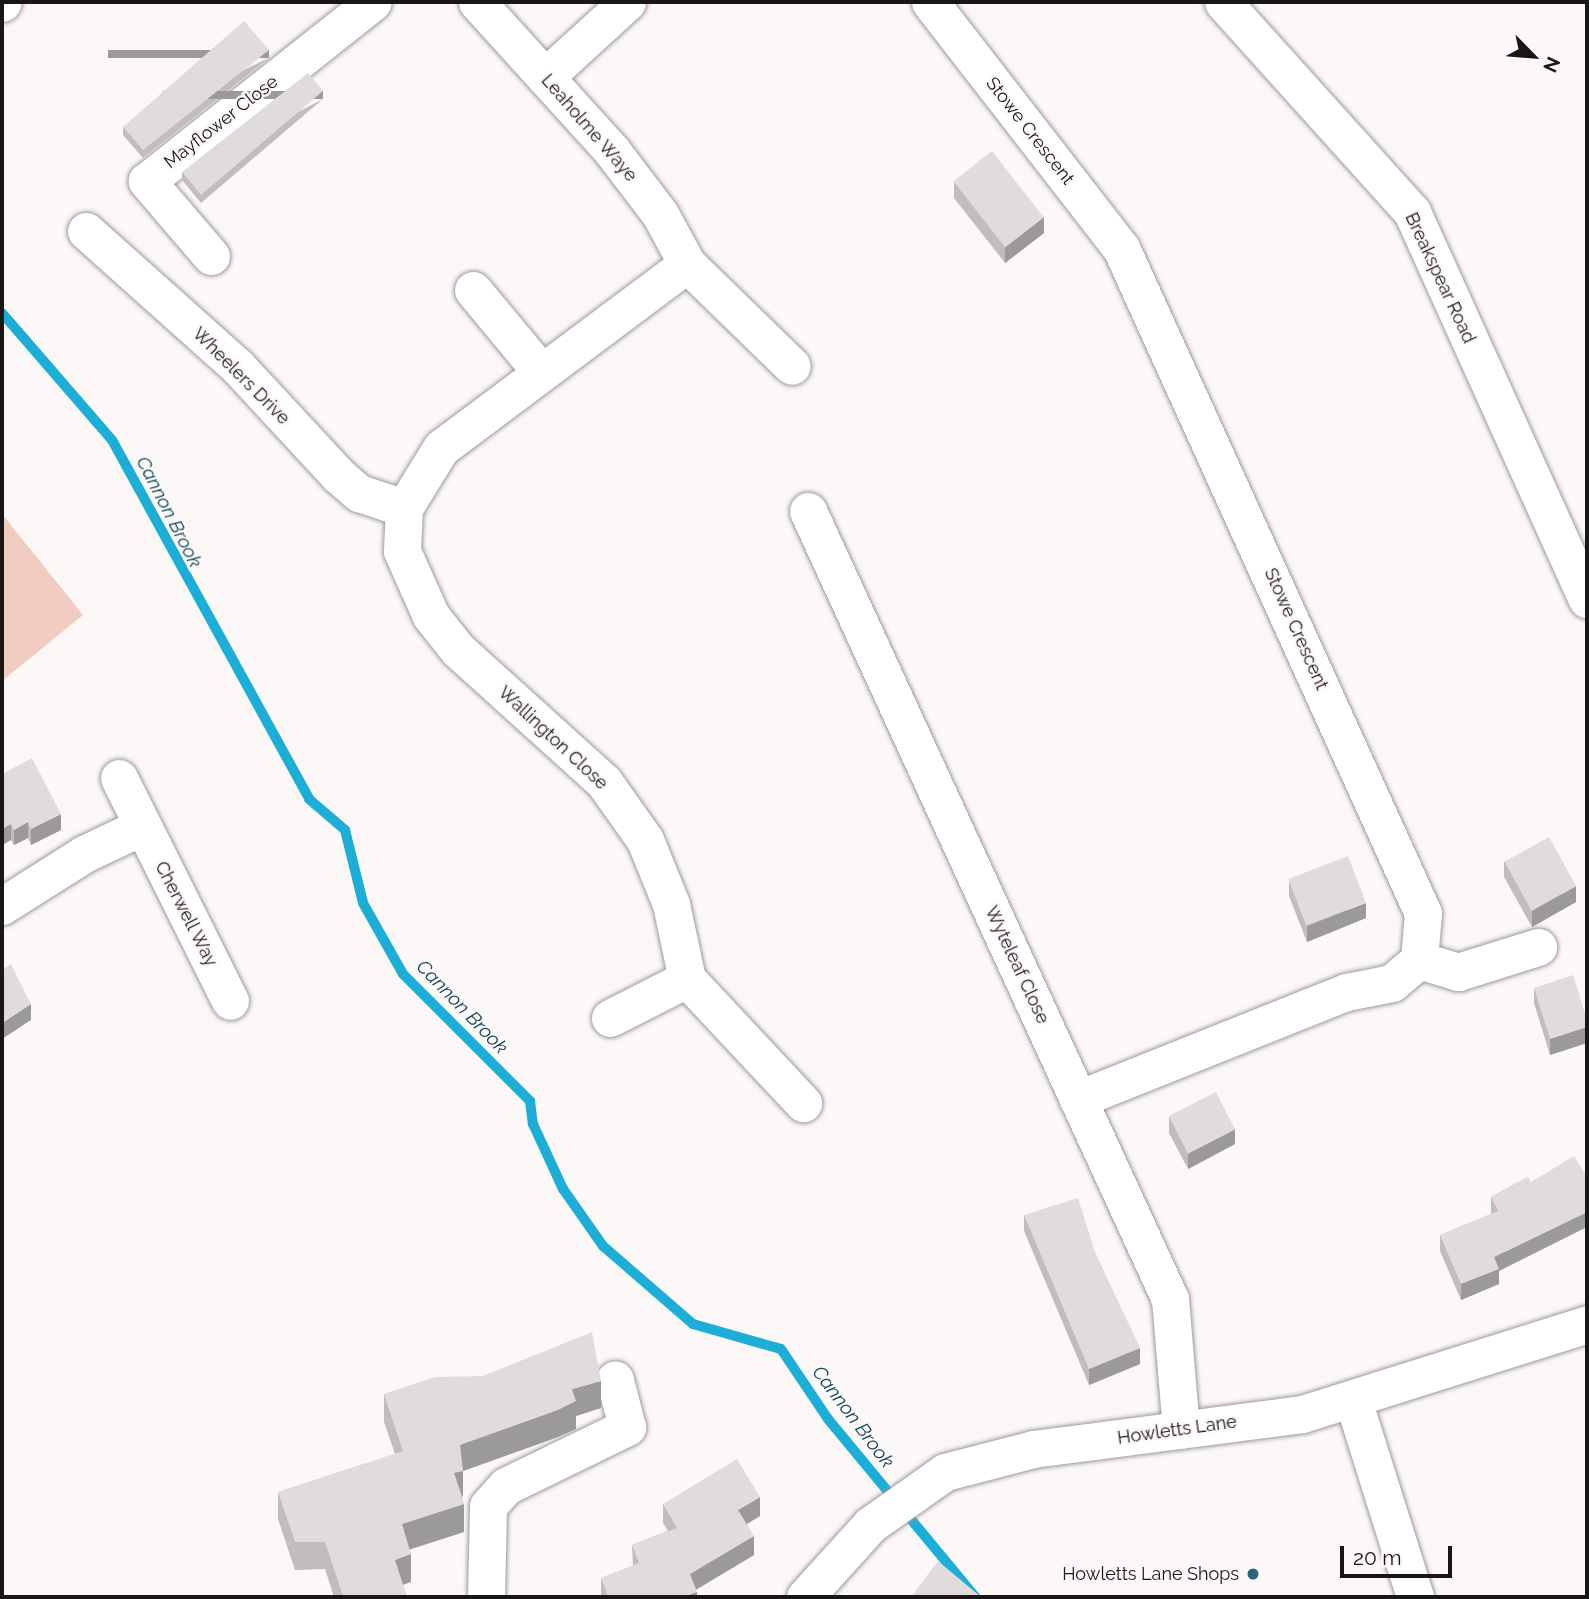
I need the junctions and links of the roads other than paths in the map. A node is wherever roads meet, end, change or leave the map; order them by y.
1 (373, 2) edge
2 (477, 2) edge
3 (627, 2) edge
4 (930, 2) edge
5 (1223, 2) edge
6 (545, 77) junction
7 (86, 231) dead end
8 (211, 256) dead end
9 (687, 264) junction
10 (473, 290) dead end
11 (792, 366) dead end
12 (541, 372) junction
13 (404, 508) junction
14 (808, 511) dead end
15 (1587, 599) edge
16 (119, 778) dead end
17 (141, 827) junction
18 (2, 906) edge
19 (1538, 947) dead end
20 (1419, 960) junction
21 (687, 979) junction
22 (230, 1001) dead end
23 (610, 1018) dead end
24 (1078, 1099) junction
25 (803, 1103) dead end
26 (1587, 1324) edge
27 (615, 1380) dead end
28 (1353, 1400) junction
29 (1181, 1430) junction
30 (486, 1597) edge
31 (806, 1597) edge
32 (1415, 1597) edge

1 - 8 street, Mayflower Close
2 - 6 street, Leaholme Waye
3 - 6 street
4 - 20 street, Stowe Crescent
5 - 15 street, Breakspear Road
6 - 9 street, Leaholme Waye
7 - 13 street, Wheelers Drive
9 - 11 street, Leaholme Waye
9 - 12 street
10 - 12 street
12 - 13 street
13 - 21 street, Wallington Close
14 - 24 street, Wyteleaf Close
16 - 17 street, Cherwell Way
17 - 18 street
17 - 22 street, Cherwell Way
19 - 20 street
20 - 24 street
21 - 23 street
21 - 25 street
24 - 29 street, Wyteleaf Close
26 - 28 street, Howletts Lane
27 - 30 street
28 - 29 street, Howletts Lane
28 - 32 street
29 - 31 street, Howletts Lane

